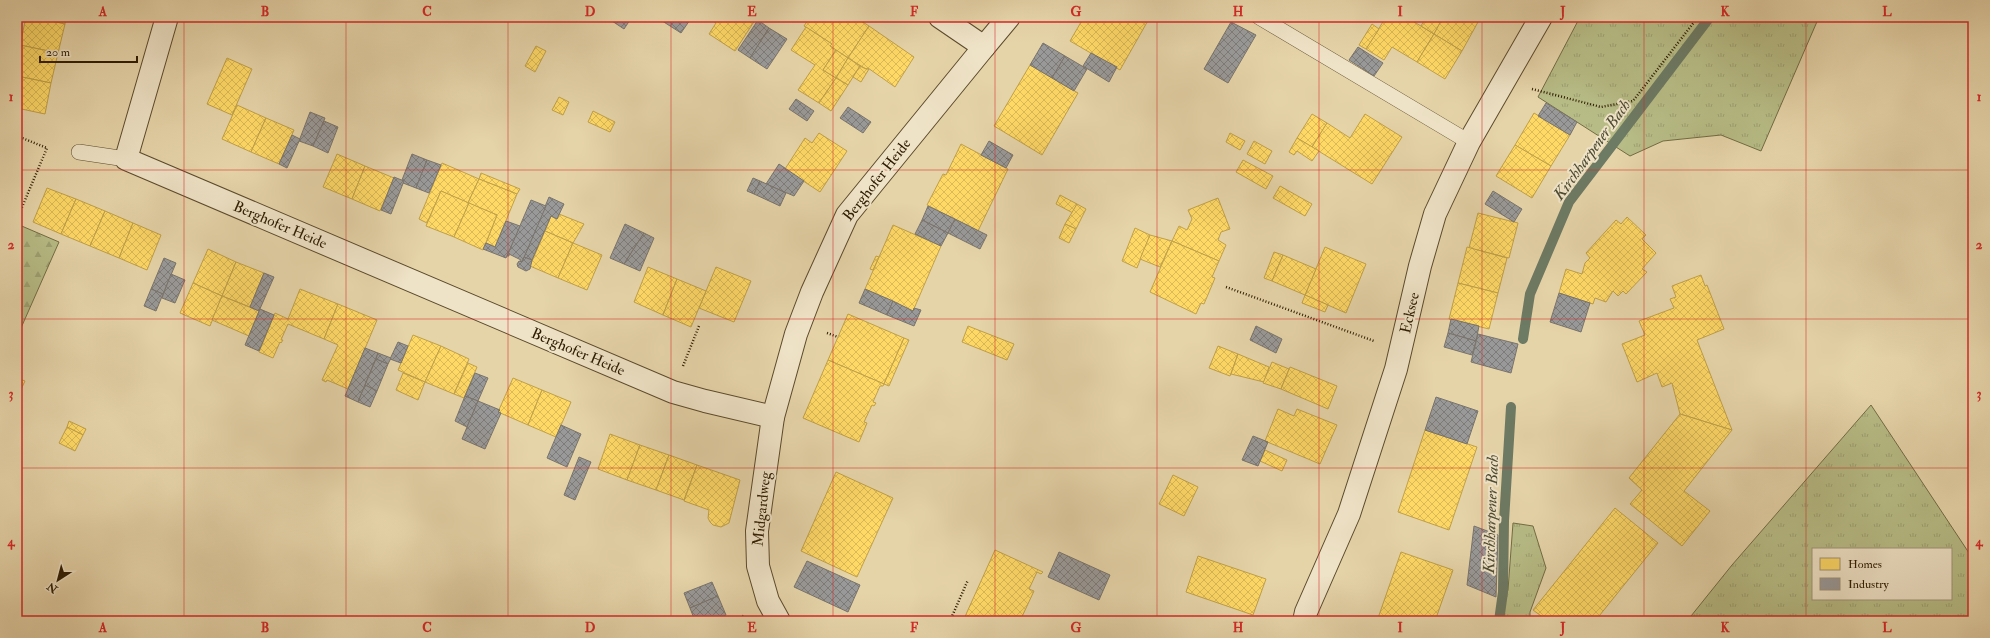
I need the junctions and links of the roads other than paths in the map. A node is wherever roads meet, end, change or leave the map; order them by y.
1 (167, 17) edge
2 (940, 17) edge
3 (1009, 17) edge
4 (1259, 17) edge
5 (1541, 17) edge
6 (984, 47) junction
7 (1470, 142) junction
8 (79, 152) dead end
9 (126, 159) junction
10 (773, 417) junction
11 (779, 621) edge
12 (1304, 621) edge

1 - 9 street
2 - 6 street
3 - 6 street, Berghofer Heide
4 - 7 lane
5 - 7 street, Ecksee
6 - 10 street, Berghofer Heide
7 - 12 street, Ecksee
8 - 9 lane
9 - 10 street, Berghofer Heide
10 - 11 street, Midgardweg

